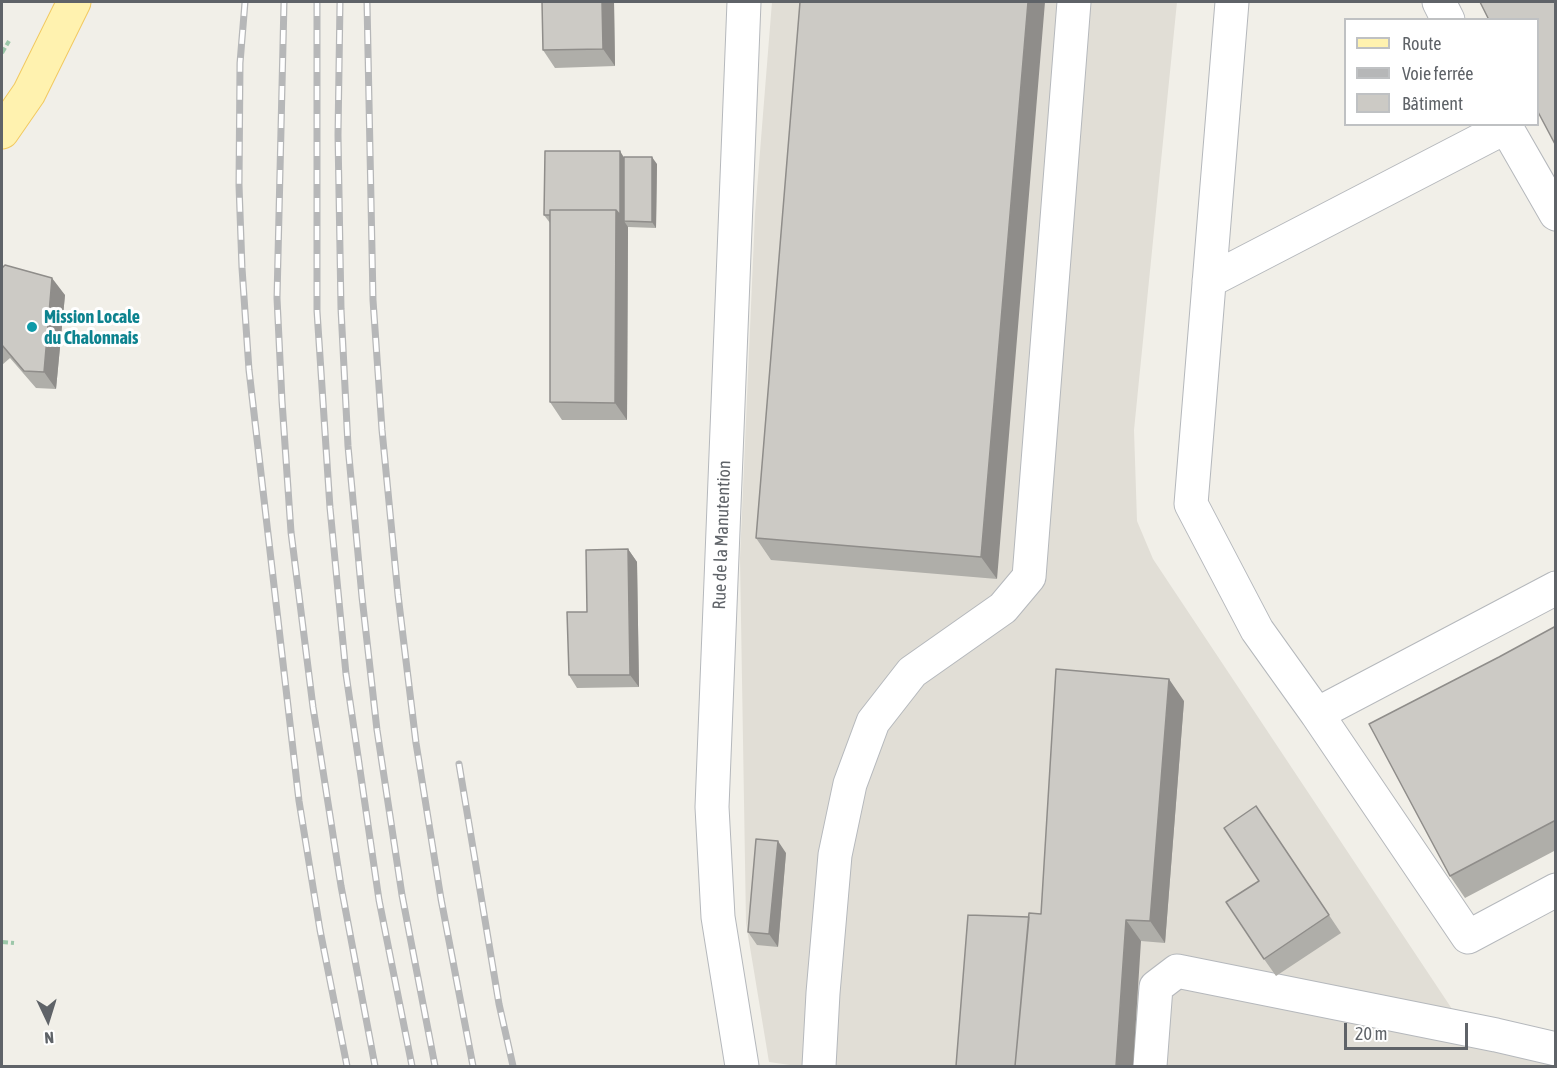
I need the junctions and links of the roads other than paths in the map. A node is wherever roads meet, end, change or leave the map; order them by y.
1 (74, 2) edge
2 (744, 2) edge
3 (1074, 2) edge
4 (1232, 2) edge
5 (1439, 2) edge
6 (1447, 18) edge
7 (1505, 126) edge
8 (2, 132) edge
9 (1556, 214) edge
10 (1209, 281) junction
11 (1556, 588) edge
12 (1317, 714) junction
13 (1556, 890) edge
14 (1556, 1049) edge
15 (742, 1066) edge
16 (819, 1066) edge
17 (1150, 1066) edge

1 - 8 main road
2 - 15 street, Rue de la Manutention
3 - 16 street
4 - 10 street
5 - 6 street
7 - 9 street
7 - 10 street
10 - 12 street
11 - 12 street
12 - 13 street
14 - 17 street

